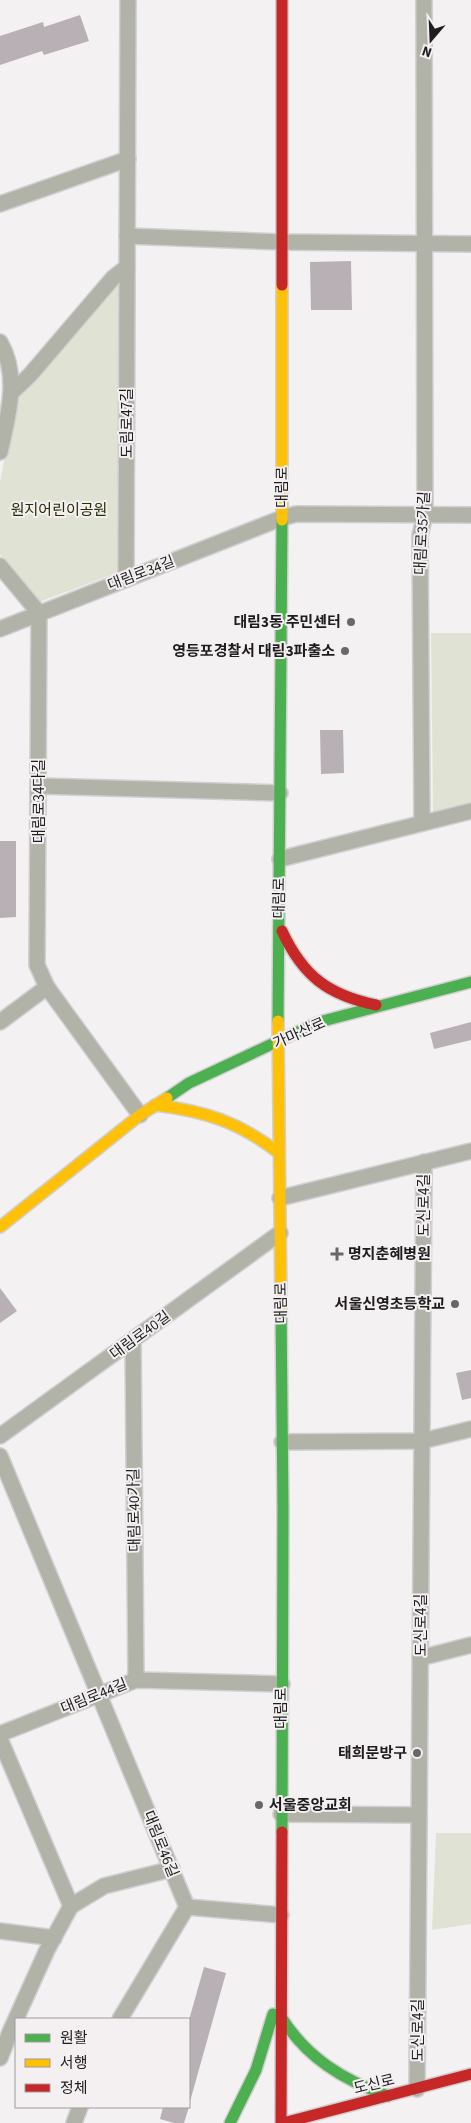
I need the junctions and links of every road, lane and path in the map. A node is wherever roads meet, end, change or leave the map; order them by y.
1 (128, 0) edge
2 (282, 0) edge
3 (424, 0) edge
4 (128, 159) junction
5 (0, 204) edge
6 (127, 236) junction
7 (282, 242) junction
8 (425, 243) junction
9 (471, 244) edge
10 (127, 267) junction
11 (0, 342) edge
12 (12, 392) junction
13 (0, 452) edge
14 (425, 515) junction
15 (471, 515) edge
16 (282, 518) junction
17 (0, 566) edge
18 (126, 579) junction
19 (39, 613) junction
20 (0, 629) edge
21 (39, 786) junction
22 (280, 792) junction
23 (471, 811) edge
24 (422, 824) junction
25 (280, 859) junction
26 (279, 925) junction
27 (471, 982) edge
28 (46, 987) junction
29 (380, 1006) junction
30 (0, 1022) edge
31 (278, 1042) junction
32 (155, 1105) junction
33 (140, 1115) junction
34 (471, 1151) edge
35 (279, 1153) junction
36 (424, 1162) junction
37 (280, 1198) junction
38 (0, 1227) edge
39 (280, 1233) junction
40 (133, 1340) junction
41 (471, 1429) edge
42 (0, 1436) edge
43 (422, 1440) junction
44 (282, 1442) junction
45 (0, 1456) edge
46 (471, 1645) edge
47 (420, 1658) junction
48 (136, 1680) junction
49 (282, 1684) junction
50 (100, 1694) junction
51 (0, 1734) edge
52 (0, 1739) edge
53 (281, 1814) junction
54 (420, 1815) junction
55 (172, 1869) junction
56 (71, 1906) junction
57 (188, 1907) junction
58 (280, 1915) junction
59 (0, 1931) edge
60 (54, 1938) junction
61 (281, 1985) junction
62 (281, 2017) junction
63 (17, 2018) edge
64 (121, 2018) edge
65 (15, 2021) edge
66 (0, 2058) edge
67 (471, 2074) edge
68 (417, 2089) junction
69 (388, 2096) junction
70 (80, 2108) edge
71 (74, 2123) edge
72 (230, 2123) edge
73 (282, 2123) edge

1 - 4 street, 도림로47길
2 - 7 street, 대림로
3 - 8 street, 대림로35가길
4 - 5 street
4 - 6 street, 도림로47길
6 - 7 street
6 - 10 street, 도림로47길
7 - 8 street
7 - 16 street, 대림로
8 - 9 street
8 - 14 street, 대림로35가길
10 - 12 street
10 - 18 street, 도림로47길
11 - 12 street
12 - 13 street
14 - 15 street, 대림로34길
14 - 16 street, 대림로34길
14 - 24 street, 대림로35가길
16 - 18 street, 대림로34길
16 - 22 street, 대림로
17 - 19 street
18 - 19 street, 대림로34길
19 - 20 street, 대림로34길
19 - 21 street, 대림로34다길
21 - 22 street
21 - 28 street, 대림로34다길
22 - 25 street, 대림로
23 - 24 street
24 - 25 street
25 - 26 street, 대림로
26 - 29 street
26 - 31 street, 대림로
27 - 29 street, 가마산로
28 - 30 street
28 - 33 street
29 - 31 street, 가마산로
31 - 32 street, 가마산로
31 - 35 street, 대림로
32 - 33 street, 가마산로
32 - 35 street
33 - 38 street, 가마산로
34 - 36 street
35 - 37 street, 대림로
36 - 37 street
36 - 43 street, 도신로4길
37 - 39 street, 대림로
39 - 40 street, 대림로40길
39 - 44 street, 대림로
40 - 42 street, 대림로40길
40 - 48 street, 대림로40가길
41 - 43 street
43 - 44 street
43 - 47 street, 도신로4길
44 - 49 street, 대림로
45 - 50 street, 대림로46길
46 - 47 street
47 - 54 street, 도신로4길
48 - 49 street, 대림로44길
48 - 50 street, 대림로44길
49 - 53 street, 대림로
50 - 51 street, 대림로44길
50 - 55 street, 대림로46길
52 - 56 street
53 - 54 street
53 - 58 street, 대림로
54 - 68 street, 도신로4길
55 - 56 street
55 - 57 street, 대림로46길
56 - 60 street
57 - 58 street
57 - 64 street
58 - 61 street, 대림로
59 - 60 street
60 - 63 street
61 - 62 street, 대림로
61 - 72 street
62 - 69 street
62 - 73 street, 대림로
65 - 66 street
67 - 68 street, 도신로
68 - 69 street, 도신로
69 - 73 street, 도신로
70 - 71 street

